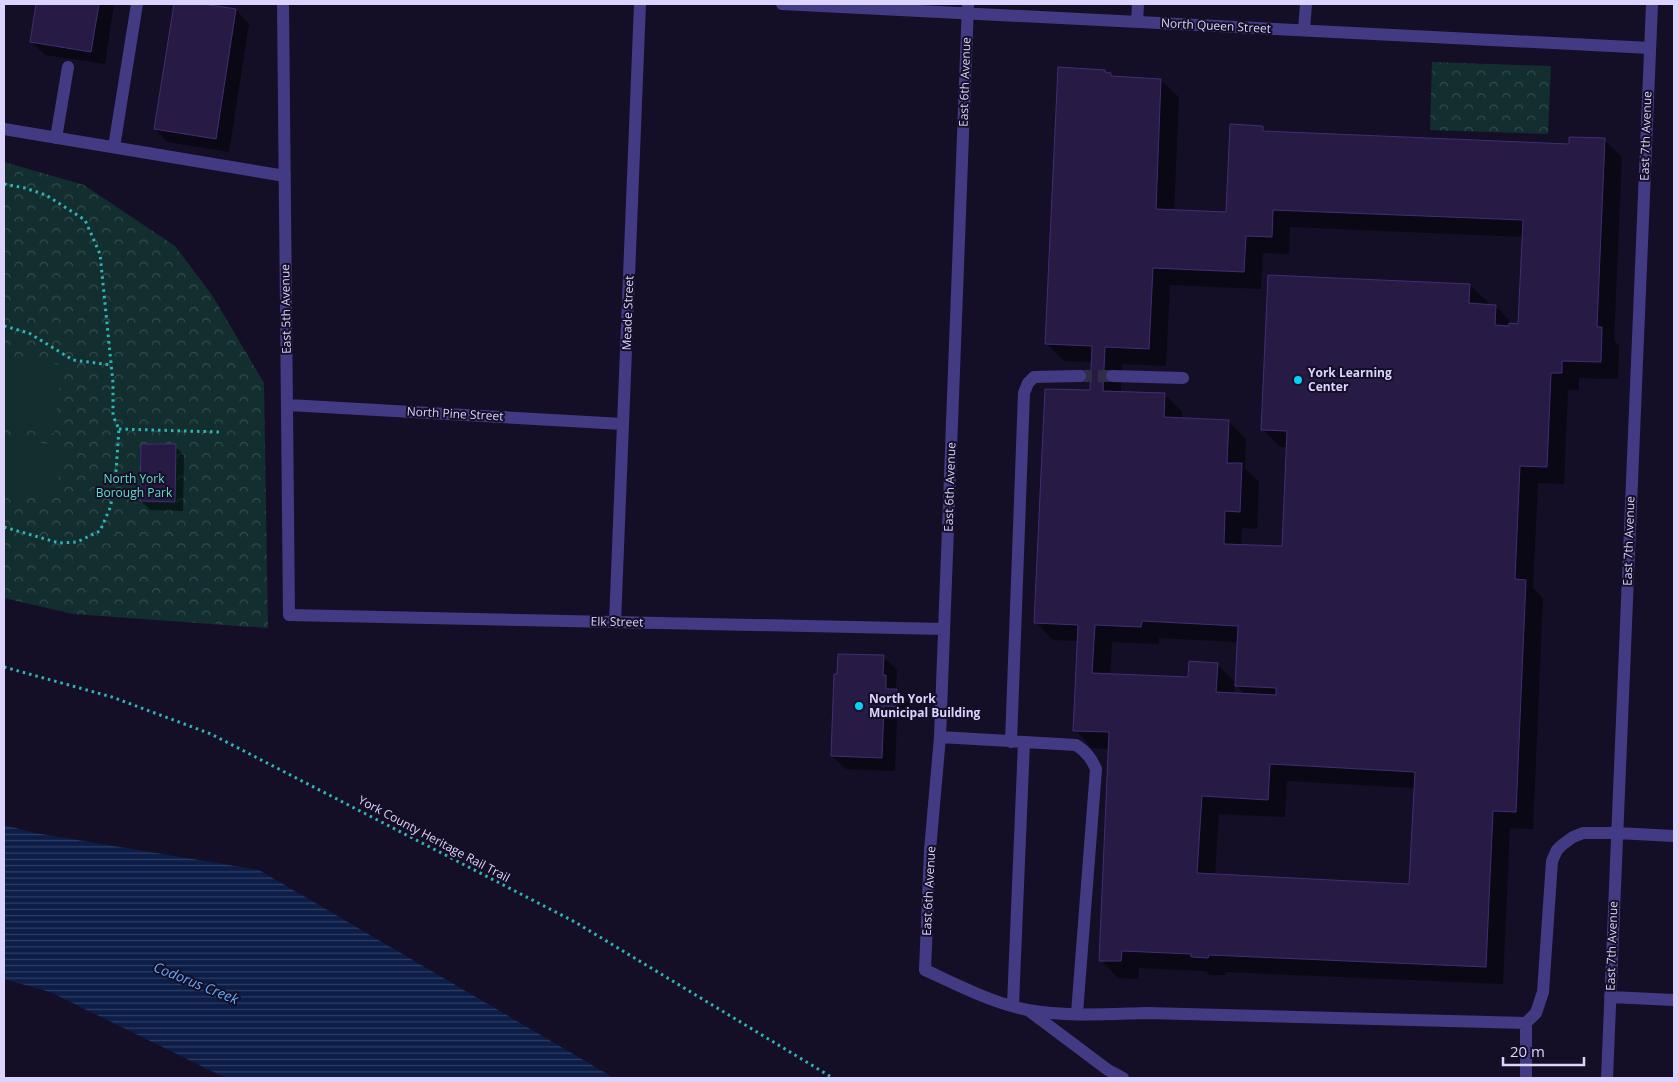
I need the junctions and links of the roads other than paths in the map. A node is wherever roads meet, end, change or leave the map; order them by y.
1 (137, 4) edge
2 (283, 4) edge
3 (640, 4) edge
4 (782, 4) edge
5 (1138, 4) edge
6 (1306, 4) edge
7 (1652, 4) edge
8 (968, 8) edge
9 (1137, 22) junction
10 (1304, 30) junction
11 (1650, 48) junction
12 (68, 67) dead end
13 (4, 129) edge
14 (56, 138) junction
15 (114, 147) junction
16 (285, 176) junction
17 (1080, 376) tunnel mouth
18 (1112, 376) tunnel mouth
19 (1183, 378) dead end
20 (288, 405) junction
21 (623, 424) junction
22 (289, 615) joint
23 (615, 622) junction
24 (944, 629) junction
25 (940, 737) junction
26 (1010, 742) junction
27 (1024, 742) junction
28 (1617, 833) junction
29 (1674, 836) edge
30 (1610, 997) junction
31 (1674, 1000) edge
32 (1013, 1005) junction
33 (1028, 1010) junction
34 (1077, 1014) junction
35 (1526, 1024) junction
36 (1123, 1078) edge
37 (1526, 1078) edge
38 (1607, 1078) edge

1 - 15 street
2 - 16 street, East 5th Avenue
3 - 21 street, Meade Street
4 - 8 street, North Queen Street
5 - 9 street
6 - 10 street
7 - 11 street, East 7th Avenue
8 - 9 street, North Queen Street
8 - 24 street, East 6th Avenue
9 - 10 street, North Queen Street
10 - 11 street, North Queen Street
11 - 28 street, East 7th Avenue
12 - 14 street
13 - 14 street
14 - 15 street
15 - 16 street
16 - 20 street, East 5th Avenue
17 - 26 street
18 - 19 street
20 - 21 street, North Pine Street
20 - 22 street, East 5th Avenue
21 - 23 street, Meade Street
22 - 23 street, Elk Street
23 - 24 street, Elk Street
24 - 25 street, East 6th Avenue
25 - 26 street
25 - 32 street, East 6th Avenue
26 - 27 street
27 - 32 street
27 - 34 street
28 - 29 street
28 - 30 street, East 7th Avenue
28 - 35 street
30 - 31 street
30 - 38 street, East 7th Avenue
32 - 33 street
33 - 34 street
33 - 36 street
34 - 35 street
35 - 37 street

